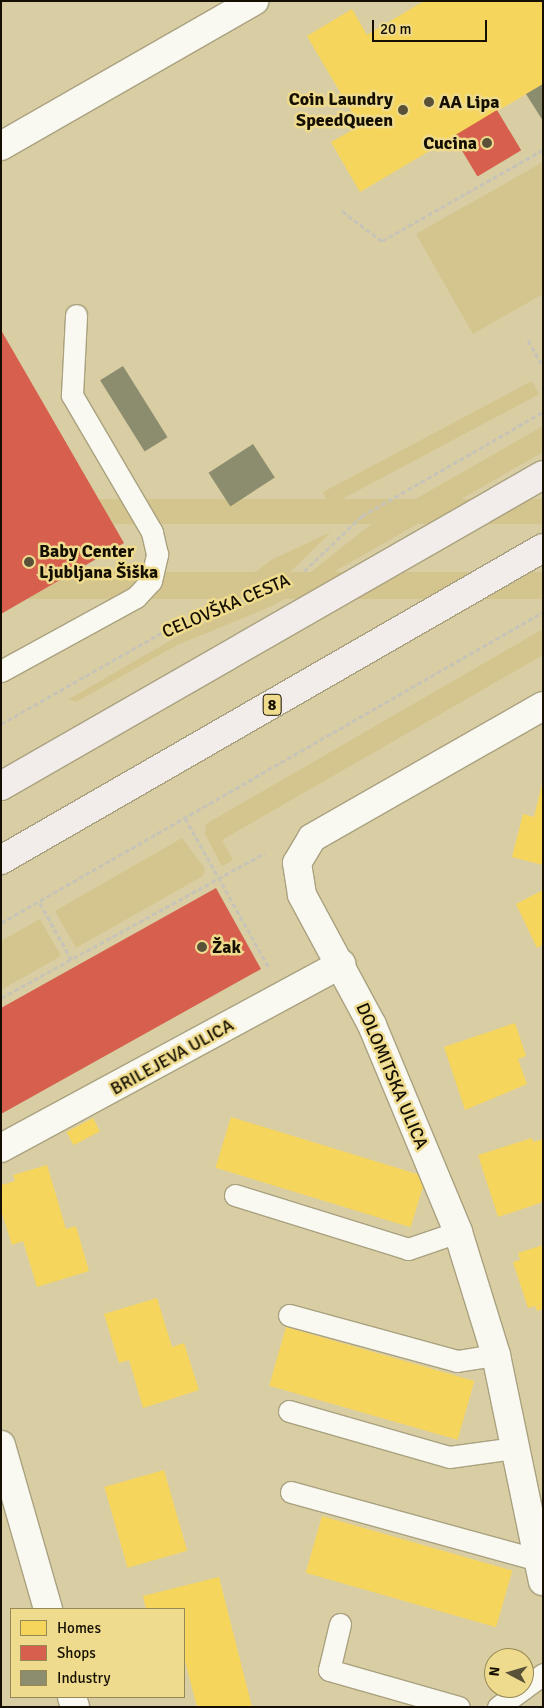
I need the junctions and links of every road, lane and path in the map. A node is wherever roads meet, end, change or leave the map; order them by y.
1 (254, 1) edge
2 (1, 146) edge
3 (543, 150) edge
4 (342, 211) dead end
5 (76, 315) dead end
6 (528, 340) dead end
7 (543, 367) edge
8 (543, 412) edge
9 (543, 475) edge
10 (543, 548) edge
11 (298, 575) dead end
12 (268, 592) dead end
13 (543, 612) edge
14 (1, 671) edge
15 (543, 706) edge
16 (1, 724) edge
17 (1, 786) edge
18 (184, 818) junction
19 (312, 838) junction
20 (1, 860) edge
21 (218, 876) junction
22 (40, 902) junction
23 (1, 923) edge
24 (71, 959) junction
25 (342, 964) junction
26 (270, 969) dead end
27 (1, 998) edge
28 (1, 1148) edge
29 (235, 1195) dead end
30 (458, 1232) junction
31 (289, 1315) dead end
32 (496, 1355) junction
33 (289, 1411) dead end
34 (1, 1445) edge
35 (515, 1448) junction
36 (291, 1492) dead end
37 (540, 1571) edge
38 (48, 1608) edge
39 (340, 1624) dead end
40 (510, 1698) edge
41 (459, 1707) edge
42 (498, 1707) edge

1 - 2 street
3 - 4 path
5 - 14 lane
6 - 7 path
8 - 11 path, CELOVŠKA CESTA
9 - 17 main road, CELOVŠKA CESTA
10 - 20 main road, 8
12 - 16 path, CELOVŠKA CESTA
13 - 18 path
15 - 19 street
18 - 21 path
18 - 22 path
19 - 21 path
19 - 25 street, DOLOMITSKA ULICA
21 - 24 path
21 - 26 path
22 - 23 path
22 - 24 path
24 - 27 path
25 - 28 street, BRILEJEVA ULICA
25 - 30 street, DOLOMITSKA ULICA
29 - 30 lane
30 - 32 street, DOLOMITSKA ULICA
31 - 32 lane
32 - 35 street, DOLOMITSKA ULICA
33 - 35 lane
34 - 38 street
35 - 37 street, DOLOMITSKA ULICA
36 - 37 lane
39 - 41 lane
40 - 42 lane

